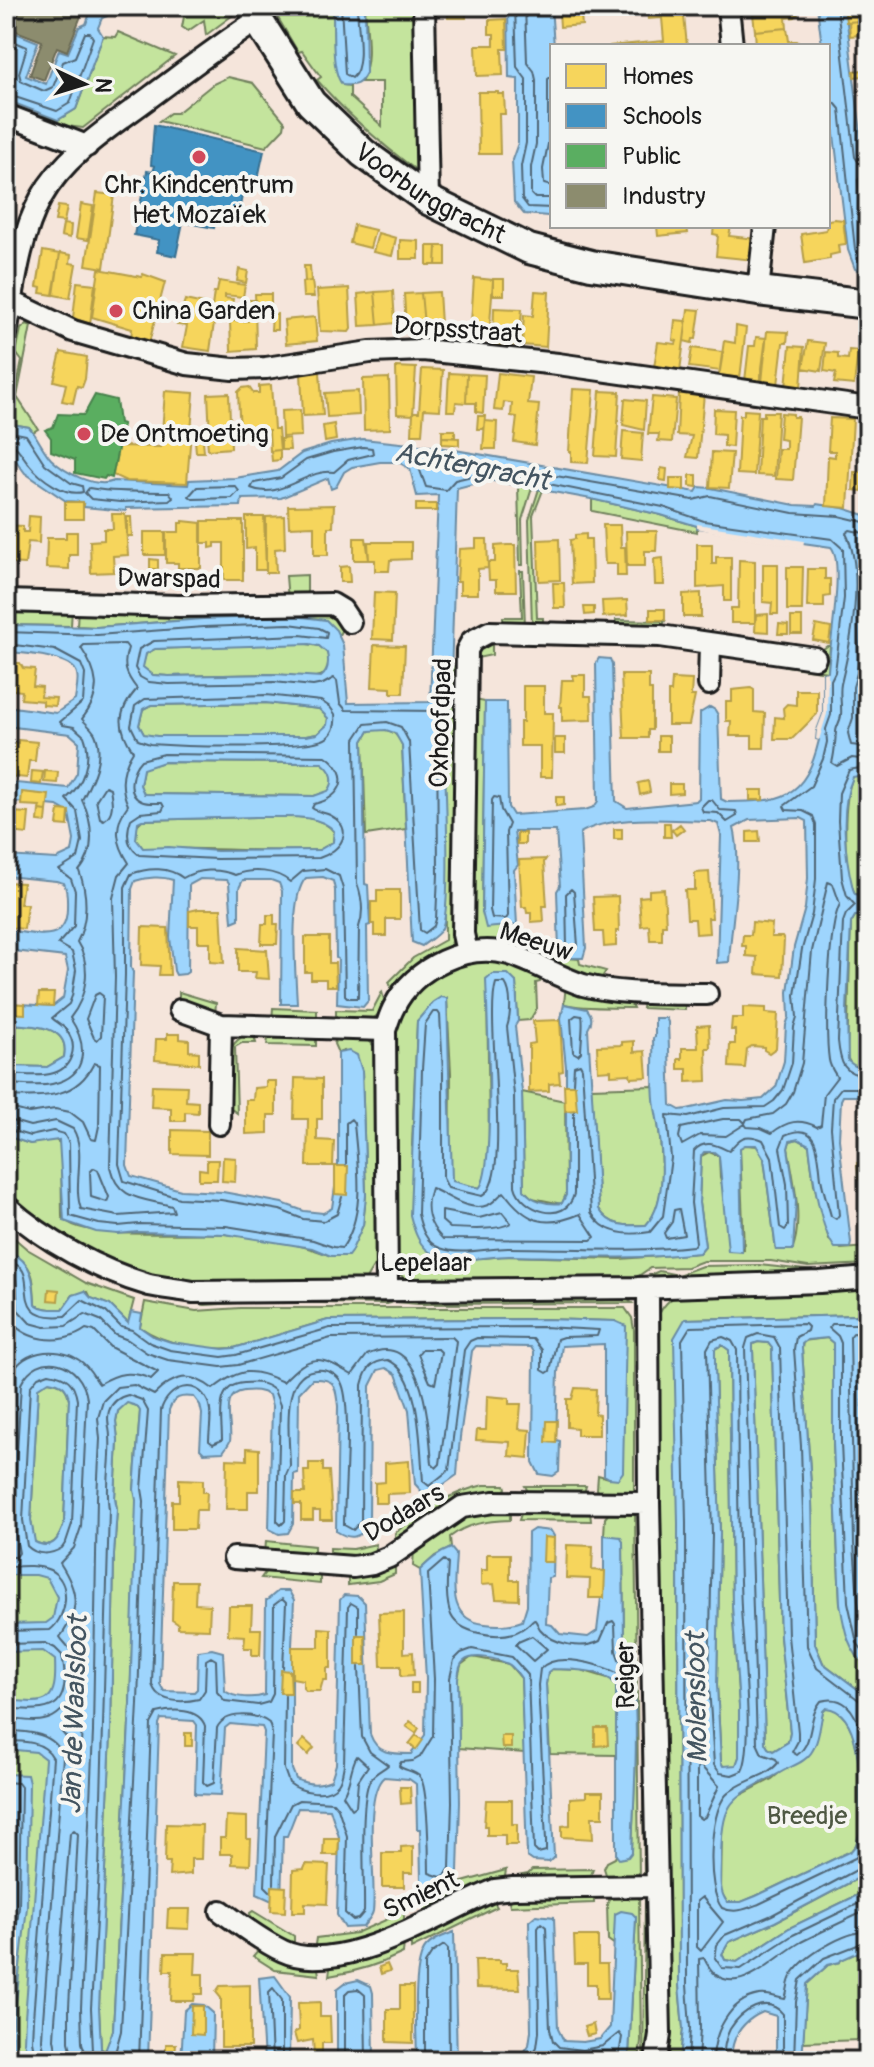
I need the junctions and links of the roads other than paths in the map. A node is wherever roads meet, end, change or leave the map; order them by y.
1 (424, 6) edge
2 (728, 6) edge
3 (256, 13) edge
4 (732, 44) edge
5 (6, 115) edge
6 (87, 146) junction
7 (428, 200) junction
8 (765, 228) edge
9 (758, 291) junction
10 (9, 301) edge
11 (868, 304) edge
12 (6, 334) edge
13 (868, 408) edge
14 (6, 601) edge
15 (350, 622) dead end
16 (710, 643) junction
17 (815, 658) dead end
18 (709, 684) dead end
19 (467, 952) junction
20 (707, 994) dead end
21 (180, 1010) dead end
22 (221, 1025) junction
23 (385, 1030) junction
24 (219, 1124) dead end
25 (6, 1206) edge
26 (868, 1278) edge
27 (648, 1288) junction
28 (387, 1289) junction
29 (649, 1503) junction
30 (234, 1558) dead end
31 (656, 1886) junction
32 (221, 1911) dead end
33 (656, 2061) edge

1 - 7 street
2 - 4 street
3 - 6 street
3 - 7 street, Voorburggracht
5 - 6 street
6 - 10 street
7 - 9 street, Voorburggracht
8 - 9 street
9 - 11 street, Voorburggracht
10 - 12 street
10 - 13 street, Dorpsstraat
14 - 15 street, Dwarspad
16 - 17 street, Oxhoofdpad
16 - 18 street
16 - 19 street, Oxhoofdpad
19 - 20 street, Meeuw
19 - 23 street, Meeuw
21 - 22 street
22 - 23 street
22 - 24 street
23 - 28 street, Meeuw
25 - 28 street, Lepelaar
26 - 27 street, Lepelaar
27 - 28 street, Lepelaar
27 - 29 street, Reiger
29 - 30 street, Dodaars
29 - 31 street, Reiger
31 - 32 street, Smient
31 - 33 street, Reiger

